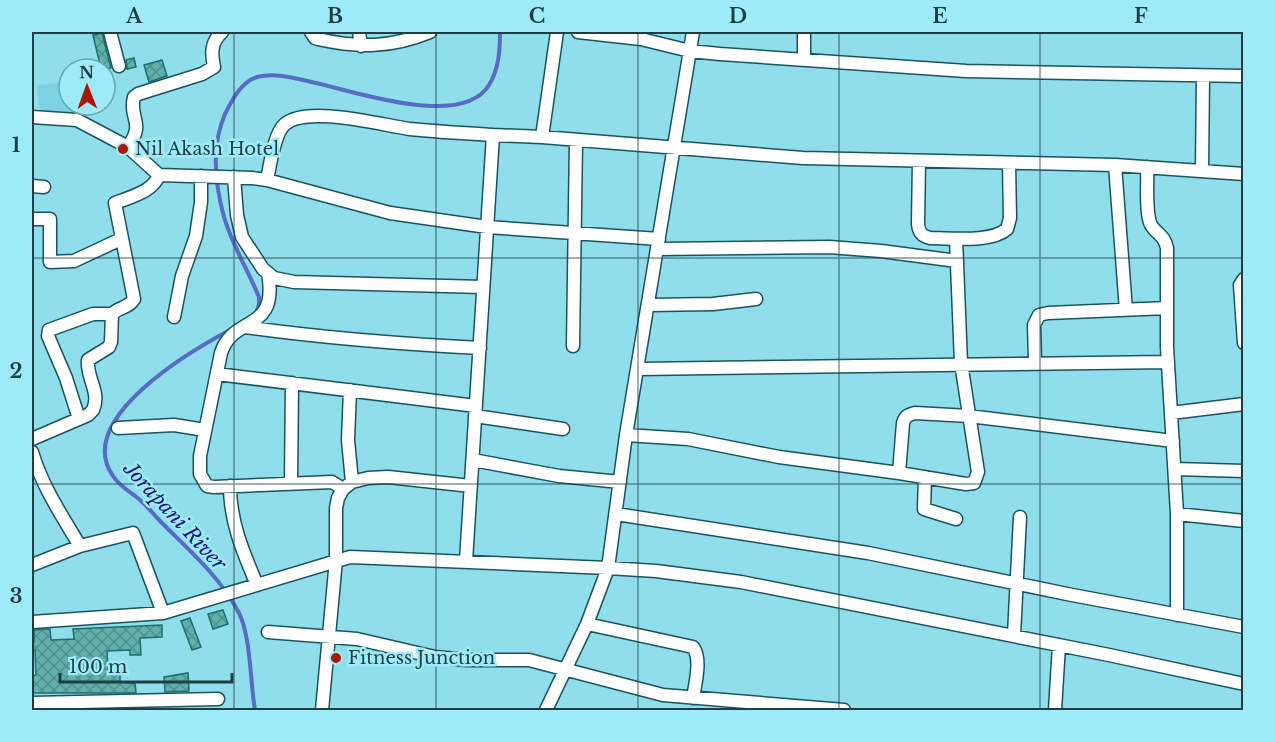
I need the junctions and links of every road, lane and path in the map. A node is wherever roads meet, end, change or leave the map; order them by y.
1 (110, 32) edge
2 (222, 32) edge
3 (311, 32) edge
4 (359, 32) edge
5 (429, 32) edge
6 (557, 32) edge
7 (578, 32) edge
8 (693, 32) edge
9 (804, 32) edge
10 (361, 46) junction
11 (690, 51) junction
12 (804, 60) junction
13 (119, 66) dead end
14 (1203, 76) junction
15 (1244, 76) edge
16 (32, 117) edge
17 (493, 135) junction
18 (542, 137) junction
19 (576, 140) junction
20 (128, 147) junction
21 (675, 148) junction
22 (919, 161) junction
23 (1009, 164) junction
24 (1115, 165) junction
25 (1147, 168) junction
26 (1202, 170) junction
27 (1244, 174) edge
28 (159, 175) junction
29 (203, 176) junction
30 (232, 177) junction
31 (267, 180) junction
32 (32, 219) edge
33 (487, 227) junction
34 (574, 232) junction
35 (956, 238) junction
36 (121, 239) junction
37 (658, 244) junction
38 (957, 261) junction
39 (268, 273) junction
40 (1244, 279) edge
41 (483, 286) junction
42 (756, 299) dead end
43 (648, 304) junction
44 (1167, 308) junction
45 (1126, 310) junction
46 (112, 314) junction
47 (174, 317) dead end
48 (245, 327) junction
49 (1244, 343) edge
50 (573, 346) dead end
51 (480, 348) junction
52 (1168, 362) junction
53 (962, 363) junction
54 (1035, 363) junction
55 (638, 369) junction
56 (217, 374) junction
57 (292, 383) junction
58 (350, 390) junction
59 (1244, 404) edge
60 (476, 411) junction
61 (1171, 413) junction
62 (969, 416) junction
63 (79, 418) junction
64 (118, 428) dead end
65 (563, 429) dead end
66 (205, 430) junction
67 (627, 435) junction
68 (32, 439) edge
69 (1173, 441) junction
70 (32, 452) edge
71 (472, 460) junction
72 (1175, 469) junction
73 (34, 471) edge
74 (1244, 471) edge
75 (899, 473) junction
76 (925, 477) junction
77 (620, 482) junction
78 (291, 483) junction
79 (348, 485) junction
80 (230, 486) junction
81 (471, 486) junction
82 (616, 514) junction
83 (1177, 514) junction
84 (1020, 517) dead end
85 (956, 519) dead end
86 (1244, 521) edge
87 (80, 546) junction
88 (336, 560) junction
89 (466, 561) junction
90 (32, 565) edge
91 (608, 568) junction
92 (1017, 584) junction
93 (254, 586) junction
94 (163, 613) junction
95 (1176, 615) junction
96 (32, 622) edge
97 (587, 624) junction
98 (1244, 627) edge
99 (268, 632) dead end
100 (1014, 635) junction
101 (328, 637) junction
102 (1059, 645) junction
103 (565, 668) junction
104 (1244, 684) edge
105 (693, 698) junction
106 (218, 699) dead end
107 (32, 703) edge
108 (322, 711) edge
109 (546, 711) edge
110 (844, 711) edge
111 (1054, 711) edge

1 - 13 street
2 - 20 street
3 - 10 street
4 - 10 street
5 - 10 street
6 - 18 street
7 - 11 street
8 - 11 street
9 - 12 street
11 - 12 street
11 - 21 street
12 - 14 street
14 - 15 street
14 - 26 street
16 - 20 street
17 - 18 street
17 - 31 street
17 - 33 street
18 - 19 street
19 - 21 street
19 - 34 street
20 - 28 street
21 - 22 street
21 - 37 street
22 - 23 street
22 - 35 street
23 - 24 street
23 - 35 street
24 - 25 street
24 - 45 street
25 - 26 street
25 - 44 street
26 - 27 street
28 - 29 street
28 - 36 street
29 - 30 street
29 - 47 street
30 - 31 street
30 - 39 street
31 - 33 street
32 - 36 street
33 - 34 street
33 - 41 street
34 - 37 street
34 - 50 street
35 - 38 street
36 - 46 street
37 - 38 street
37 - 43 street
38 - 53 street
39 - 41 street
39 - 48 street
40 - 49 street
41 - 51 street
42 - 43 street
43 - 55 street
44 - 45 street
44 - 52 street
45 - 54 street
46 - 63 street
46 - 63 street
48 - 51 street
48 - 56 street
51 - 60 street
52 - 54 street
52 - 61 street
53 - 54 street
53 - 55 street
53 - 62 street
55 - 67 street
56 - 57 street
56 - 66 street
57 - 58 street
57 - 78 street
58 - 60 street
58 - 79 street
59 - 61 street
60 - 65 street
60 - 71 street
61 - 69 street
62 - 69 street
62 - 75 street
62 - 76 street
63 - 68 street
64 - 66 street
66 - 80 street
67 - 75 street
67 - 77 street
69 - 72 street
70 - 73 street
71 - 77 street
71 - 81 street
72 - 74 street
72 - 83 street
73 - 87 street
75 - 76 street
76 - 85 street
77 - 82 street
78 - 79 street
78 - 80 street
79 - 81 street
79 - 88 street
80 - 93 street
81 - 89 street
82 - 91 street
82 - 92 street
83 - 86 street
83 - 95 street
84 - 92 street
87 - 90 street
87 - 94 street
88 - 89 street
88 - 93 street
88 - 101 street
89 - 91 street
91 - 97 street
91 - 100 street
92 - 95 street
92 - 100 street
93 - 94 street
94 - 96 street
95 - 98 street
97 - 103 street
97 - 105 street
99 - 101 street
100 - 102 street
101 - 103 street
101 - 108 street
102 - 104 street
102 - 111 street
103 - 105 street
103 - 109 street
105 - 110 street
106 - 107 street

